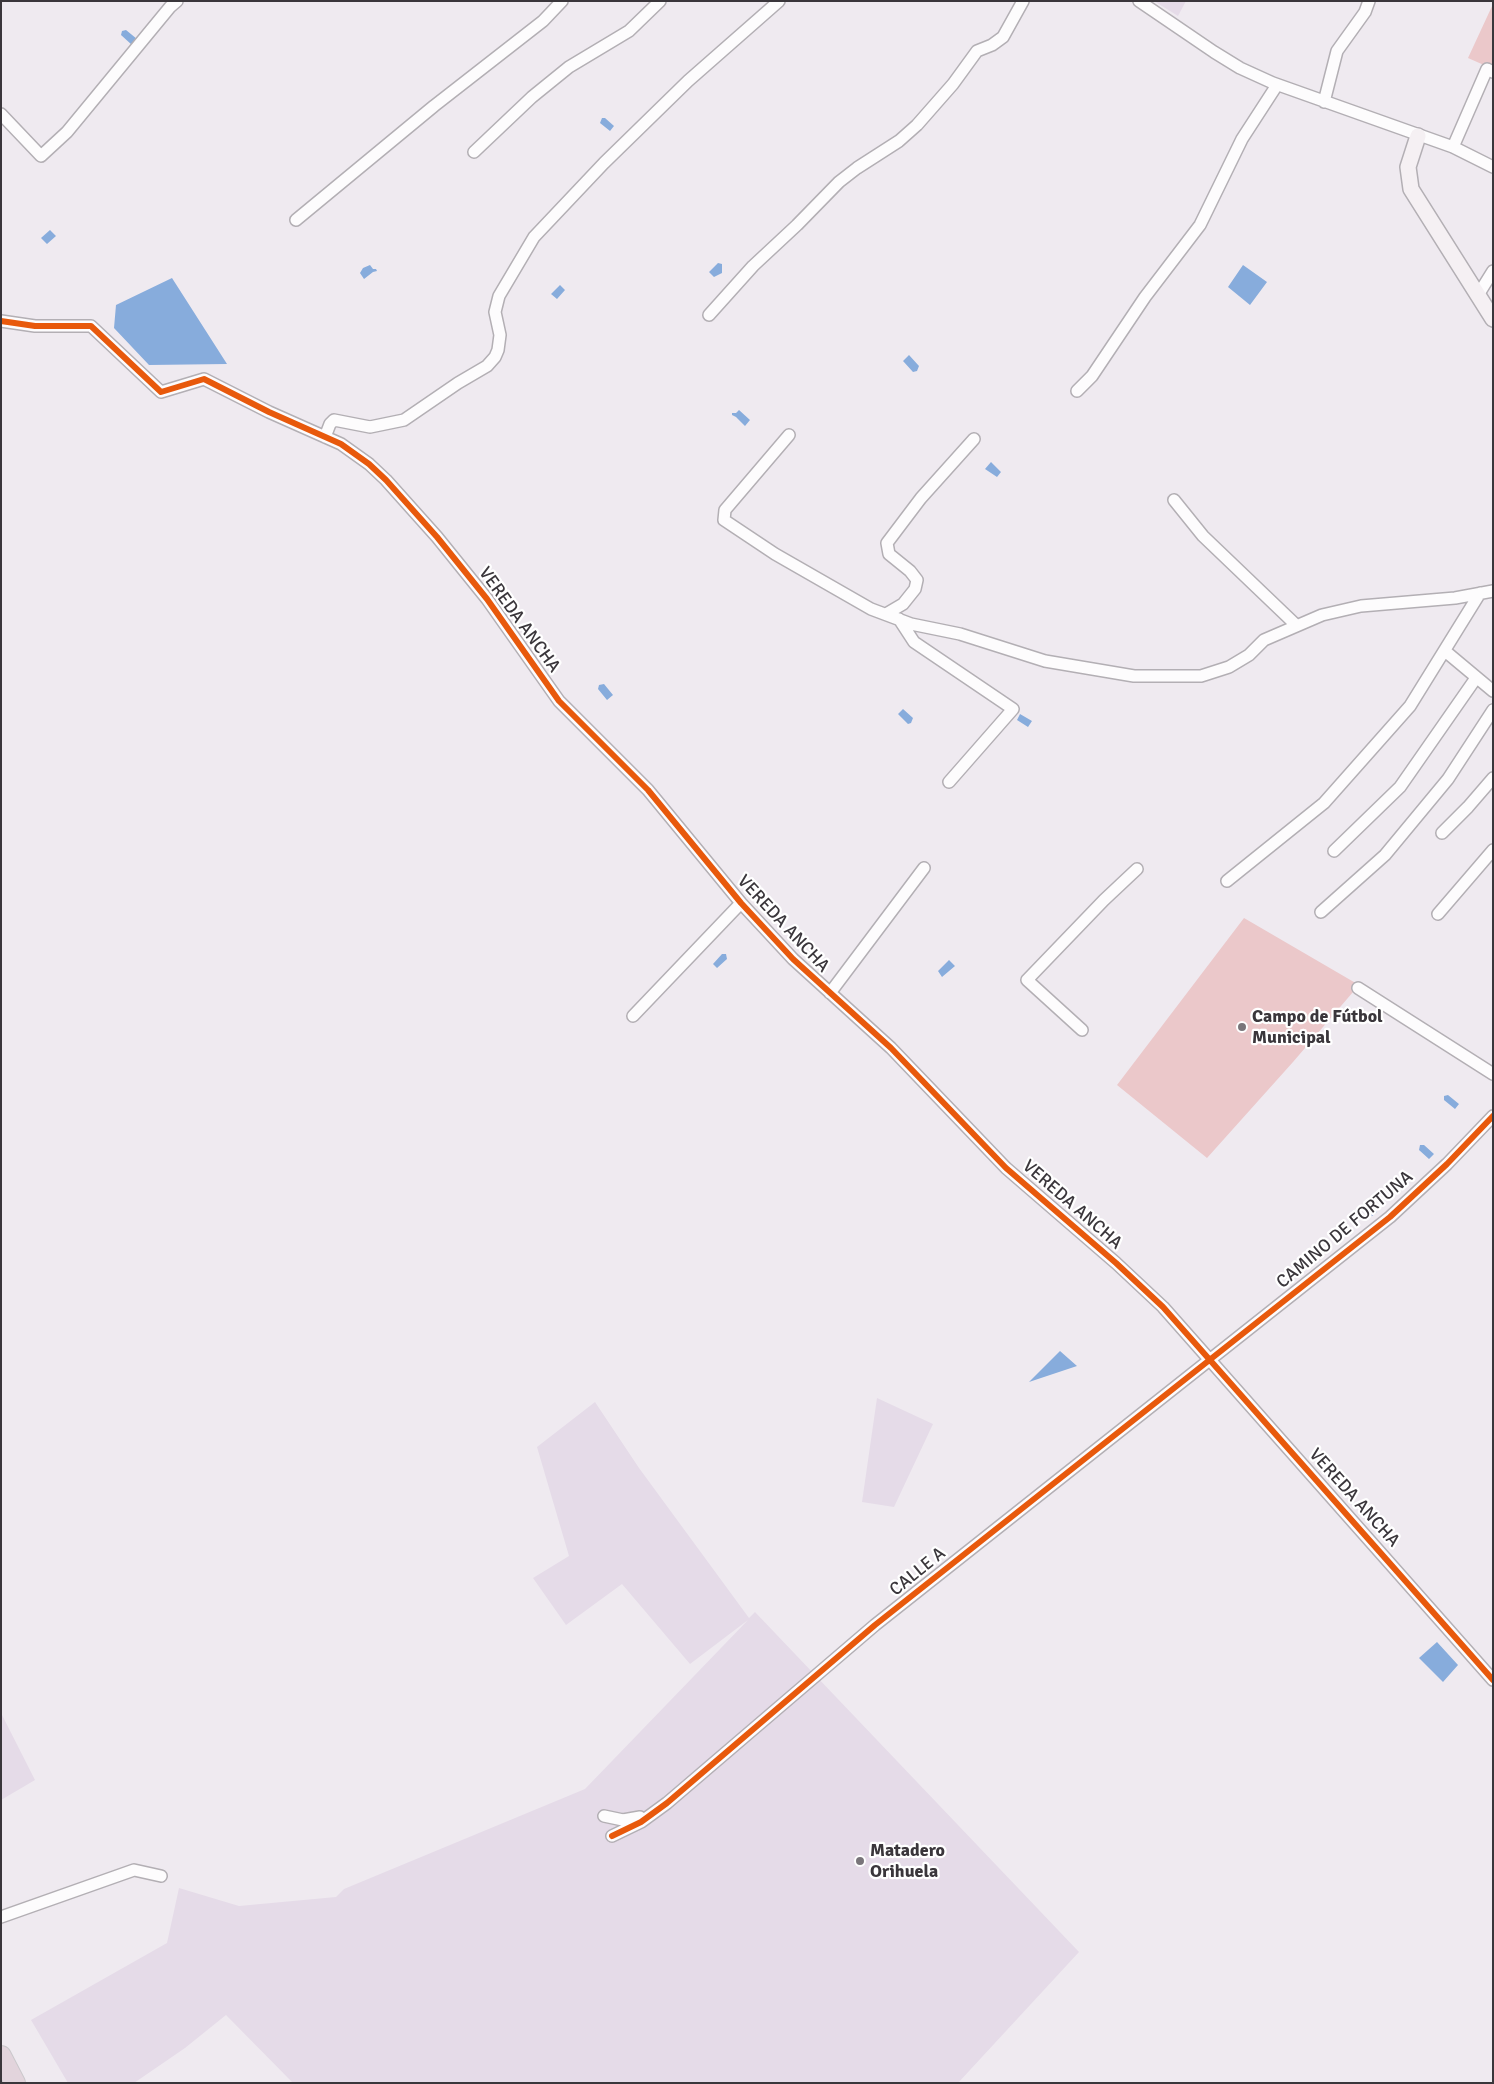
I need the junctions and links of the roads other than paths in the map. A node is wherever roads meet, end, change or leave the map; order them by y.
1 (177, 1) edge
2 (562, 1) edge
3 (660, 1) edge
4 (780, 1) edge
5 (1023, 1) edge
6 (1139, 1) edge
7 (1370, 1) edge
8 (1493, 72) edge
9 (1277, 85) junction
10 (1324, 102) junction
11 (1, 114) edge
12 (1418, 136) junction
13 (1453, 148) junction
14 (474, 152) dead end
15 (1493, 167) edge
16 (296, 220) dead end
17 (1493, 271) edge
18 (1478, 295) junction
19 (709, 315) dead end
20 (1493, 319) edge
21 (1, 322) edge
22 (1077, 391) dead end
23 (789, 435) dead end
24 (325, 437) junction
25 (974, 439) dead end
26 (1174, 500) dead end
27 (1493, 591) edge
28 (1480, 593) junction
29 (886, 614) junction
30 (899, 619) junction
31 (1296, 625) junction
32 (1445, 652) junction
33 (1476, 678) junction
34 (1493, 691) edge
35 (1493, 710) edge
36 (1493, 778) edge
37 (949, 782) dead end
38 (1442, 833) dead end
39 (1493, 850) edge
40 (1334, 851) dead end
41 (924, 868) dead end
42 (1137, 868) dead end
43 (1227, 881) dead end
44 (741, 903) junction
45 (1321, 912) dead end
46 (1438, 914) dead end
47 (1358, 988) dead end
48 (830, 993) junction
49 (633, 1016) dead end
50 (1082, 1030) dead end
51 (1493, 1074) edge
52 (1493, 1116) edge
53 (1209, 1358) junction
54 (1493, 1680) edge
55 (651, 1814) junction
56 (604, 1816) dead end
57 (612, 1836) dead end
58 (161, 1876) dead end
59 (1, 1917) edge
60 (1, 2056) edge
61 (15, 2083) edge

1 - 11 street
2 - 16 street
3 - 14 street
4 - 24 street
5 - 19 street
6 - 9 street
7 - 10 street
8 - 13 street
9 - 10 street
9 - 22 street
10 - 12 street
12 - 13 street
12 - 18 street
13 - 15 street
17 - 18 street
18 - 20 street
21 - 24 street, VEREDA ANCHA
23 - 29 street
24 - 44 street, VEREDA ANCHA
25 - 29 street
26 - 31 street
27 - 28 street
28 - 31 street
28 - 32 street
29 - 30 street
30 - 31 street
30 - 37 street
32 - 33 street
32 - 43 street
33 - 34 street
33 - 40 street
35 - 45 street
36 - 38 street
39 - 46 street
41 - 48 street
42 - 50 street
44 - 48 street, VEREDA ANCHA
44 - 49 street
47 - 51 street
48 - 53 street, VEREDA ANCHA
52 - 53 street, CAMINO DE FORTUNA
53 - 54 street, VEREDA ANCHA
53 - 55 street, CALLE A
55 - 56 street
55 - 57 street, CALLE A
58 - 59 street
60 - 61 highway

